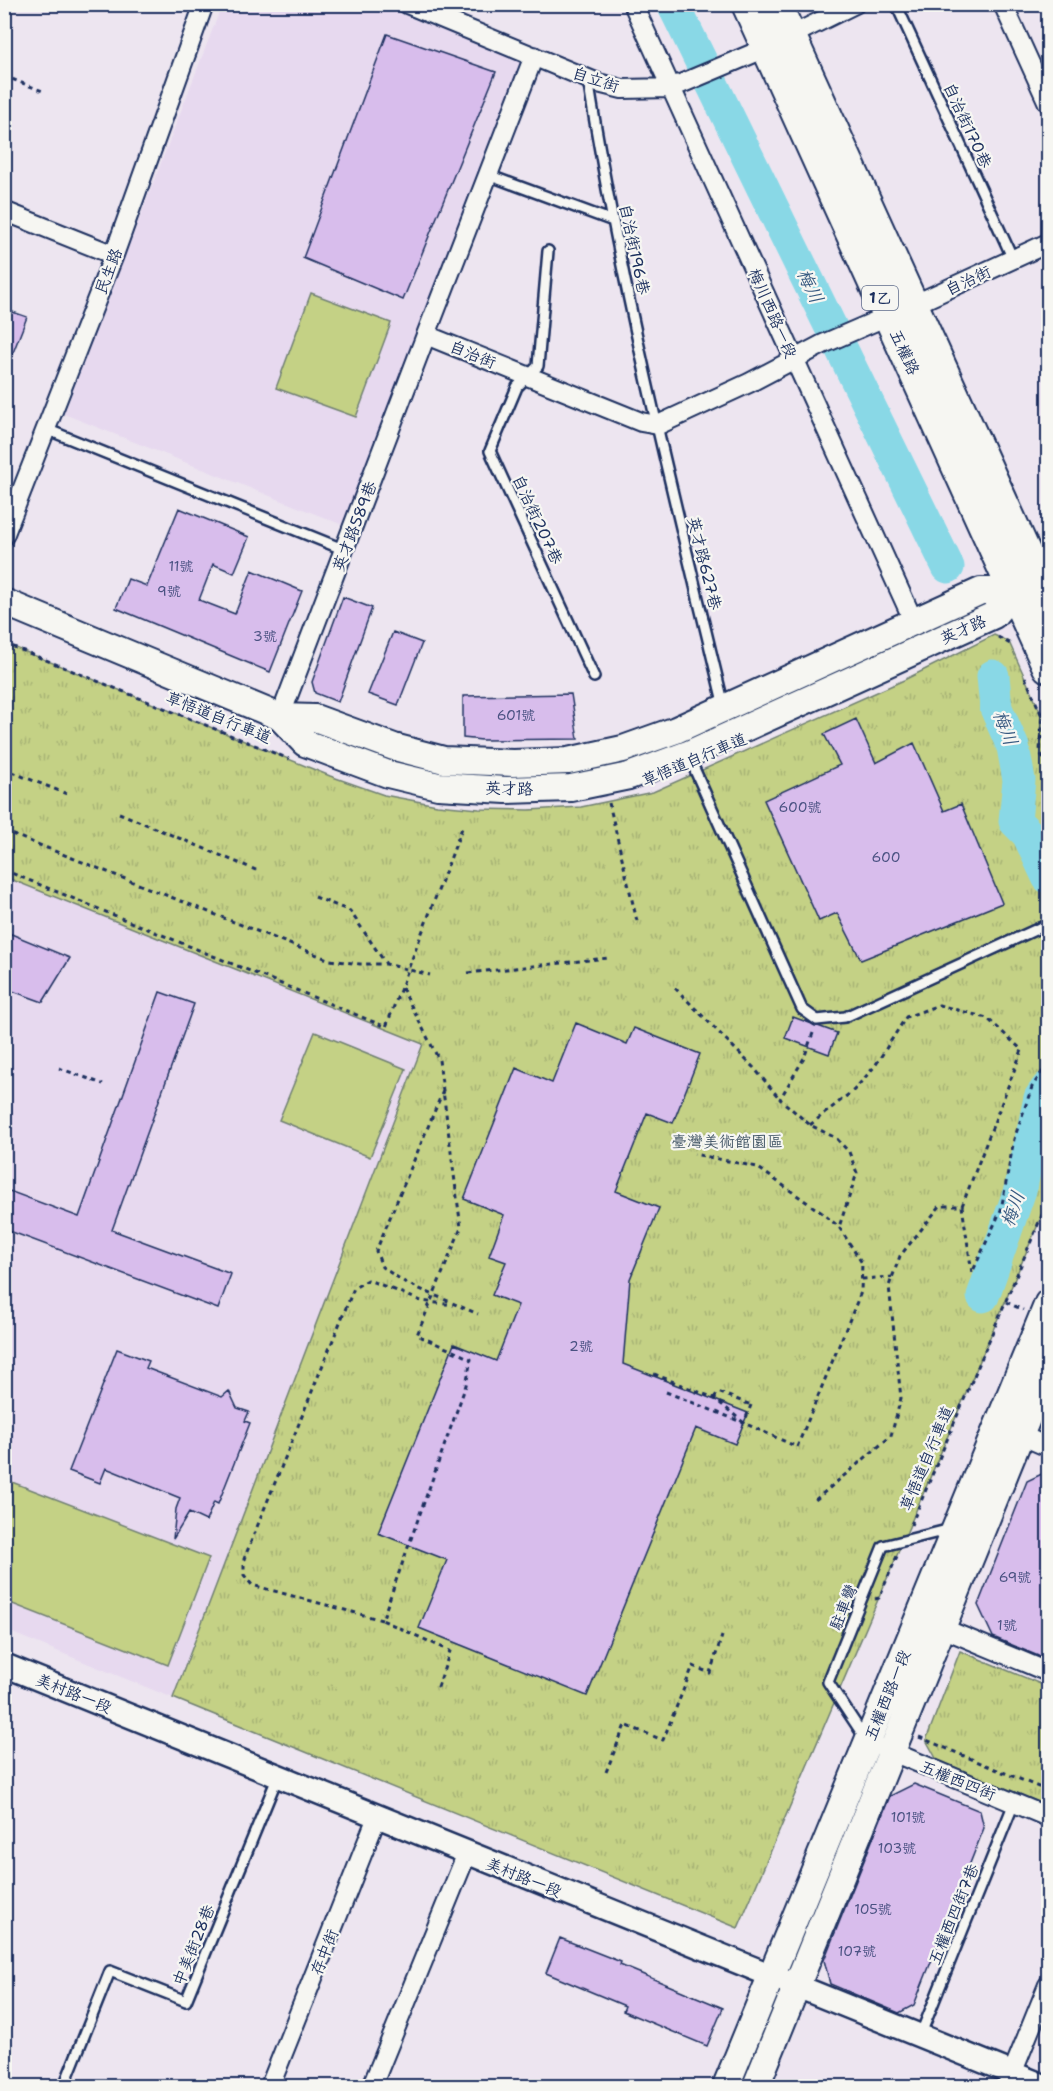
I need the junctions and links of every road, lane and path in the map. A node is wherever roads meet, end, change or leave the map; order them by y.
1 (204, 4) edge
2 (407, 4) edge
3 (633, 4) edge
4 (747, 4) edge
5 (776, 4) edge
6 (855, 4) edge
7 (896, 4) edge
8 (1003, 4) edge
9 (779, 42) junction
10 (534, 56) junction
11 (4, 76) edge
12 (588, 79) junction
13 (671, 88) junction
14 (45, 92) dead end
15 (1048, 103) edge
16 (488, 175) junction
17 (4, 211) edge
18 (613, 221) junction
19 (1048, 243) edge
20 (548, 251) dead end
21 (114, 255) junction
22 (1013, 259) junction
23 (900, 310) junction
24 (426, 335) junction
25 (793, 358) junction
26 (527, 376) junction
27 (657, 425) junction
28 (46, 429) junction
29 (4, 536) edge
30 (345, 550) junction
31 (1037, 587) edge
32 (4, 602) edge
33 (914, 622) junction
34 (992, 636) dead end
35 (4, 643) edge
36 (1014, 652) dead end
37 (1036, 670) edge
38 (594, 677) dead end
39 (725, 708) junction
40 (280, 717) junction
41 (688, 754) junction
42 (291, 760) dead end
43 (4, 770) edge
44 (1048, 770) edge
45 (67, 794) dead end
46 (599, 803) dead end
47 (119, 813) dead end
48 (462, 828) dead end
49 (4, 831) edge
50 (4, 870) edge
51 (258, 871) dead end
52 (315, 897) dead end
53 (637, 921) dead end
54 (1048, 924) edge
55 (608, 958) dead end
56 (386, 964) junction
57 (409, 971) junction
58 (468, 973) dead end
59 (430, 975) dead end
60 (402, 988) junction
61 (675, 988) dead end
62 (817, 1020) junction
63 (1048, 1063) edge
64 (58, 1068) dead end
65 (103, 1084) dead end
66 (443, 1092) junction
67 (780, 1100) junction
68 (11, 1110) dead end
69 (4, 1119) edge
70 (810, 1125) junction
71 (694, 1154) dead end
72 (1048, 1201) edge
73 (962, 1206) junction
74 (839, 1227) junction
75 (892, 1277) junction
76 (862, 1279) junction
77 (1048, 1303) edge
78 (458, 1305) junction
79 (478, 1314) dead end
80 (1039, 1354) edge
81 (1048, 1367) edge
82 (654, 1374) dead end
83 (666, 1392) dead end
84 (714, 1398) junction
85 (1010, 1431) junction
86 (1048, 1447) edge
87 (814, 1501) dead end
88 (956, 1527) junction
89 (904, 1541) junction
90 (861, 1602) junction
91 (382, 1620) junction
92 (942, 1628) junction
93 (722, 1636) dead end
94 (4, 1665) edge
95 (1048, 1672) edge
96 (437, 1690) dead end
97 (926, 1740) dead end
98 (867, 1742) junction
99 (892, 1752) junction
100 (606, 1772) dead end
101 (278, 1776) junction
102 (1048, 1791) edge
103 (1014, 1803) junction
104 (377, 1817) junction
105 (1048, 1817) edge
106 (467, 1853) junction
107 (772, 1977) junction
108 (1048, 1985) edge
109 (797, 1988) junction
110 (920, 2036) junction
111 (1010, 2080) edge
112 (64, 2086) edge
113 (270, 2086) edge
114 (372, 2086) edge
115 (726, 2086) edge
116 (756, 2086) edge
117 (1044, 2086) edge

1 - 21 street, 民生路
2 - 10 street, 自立街
3 - 13 street, 梅川西路一段
4 - 9 main road, 五權路 / 1乙
5 - 9 main road, 五權路 / 1乙
6 - 9 street
7 - 22 lane, 自治街170巷
8 - 15 street
9 - 13 street, 自立街
9 - 23 main road, 五權路 / 1乙
10 - 12 street, 自立街
10 - 16 street
11 - 14 path
12 - 13 street, 自立街
12 - 18 lane, 自治街196巷
13 - 25 street, 梅川西路一段
16 - 18 lane
16 - 24 street
17 - 21 street
18 - 27 lane, 自治街196巷
19 - 22 street, 自治街
20 - 26 lane
21 - 28 street, 民生路
22 - 23 street, 自治街
23 - 25 street, 自治街
23 - 31 main road, 五權路 / 1乙
24 - 26 street, 自治街
24 - 30 street, 英才路589巷
25 - 27 street
25 - 33 street, 梅川西路一段
26 - 27 street, 自治街
26 - 38 lane, 自治街207巷
27 - 39 lane, 英才路627巷
28 - 29 street, 民生路
28 - 30 lane
30 - 40 street, 英才路589巷
31 - 33 main road, 英才路
31 - 37 main road, 五權路 / 1乙
31 - 41 main road, 英才路
32 - 40 main road, 英才路
33 - 39 main road, 英才路
34 - 36 path
35 - 42 path, 草悟道自行車道
37 - 44 path
39 - 40 main road, 英才路
40 - 41 main road, 英才路
41 - 62 lane
43 - 45 path
46 - 53 path
47 - 51 path
48 - 57 path
49 - 56 path
50 - 60 path
52 - 56 path
54 - 62 lane
55 - 58 path
56 - 57 path
57 - 59 path
57 - 60 path
60 - 66 path
61 - 67 path
62 - 67 path
63 - 73 path
64 - 65 path
66 - 78 path, bridge
66 - 91 path
67 - 70 path
68 - 69 path
70 - 73 path
70 - 74 path
71 - 74 path
72 - 89 path, 草悟道自行車道
73 - 75 path
74 - 76 path
75 - 76 path
75 - 87 path
76 - 84 path
77 - 80 main road, 五權西路一段
78 - 79 path, bridge
78 - 91 path, bridge
80 - 85 main road, 五權西路一段
81 - 85 main road, 五權西路一段
82 - 84 path
83 - 84 path, bridge
85 - 86 street
85 - 88 main road, 五權西路一段
85 - 92 main road, 五權西路一段
88 - 89 lane, 駐車彎
88 - 98 main road, 五權西路一段
89 - 90 path, 草悟道自行車道
89 - 90 lane, 駐車彎
90 - 98 lane, 駐車彎
91 - 96 path
92 - 95 street
92 - 99 main road, 五權西路一段
93 - 100 path
94 - 101 street, 美村路一段
97 - 102 path
98 - 99 street, 五權西四街
98 - 107 main road, 五權西路一段
99 - 103 street, 五權西四街
99 - 109 main road, 五權西路一段
101 - 104 street, 美村路一段
101 - 112 lane, 中美街28巷
103 - 105 street, 五權西四街
103 - 110 lane, 五權西四街7巷
104 - 106 street, 美村路一段
104 - 113 street, 存中街
106 - 107 street, 美村路一段
106 - 114 street
107 - 109 street, 美村路一段
107 - 115 main road, 五權西路一段
108 - 111 street
109 - 110 street, 美村路一段
109 - 116 main road, 五權西路一段
110 - 111 street, 美村路一段
111 - 117 street, 美村路一段

